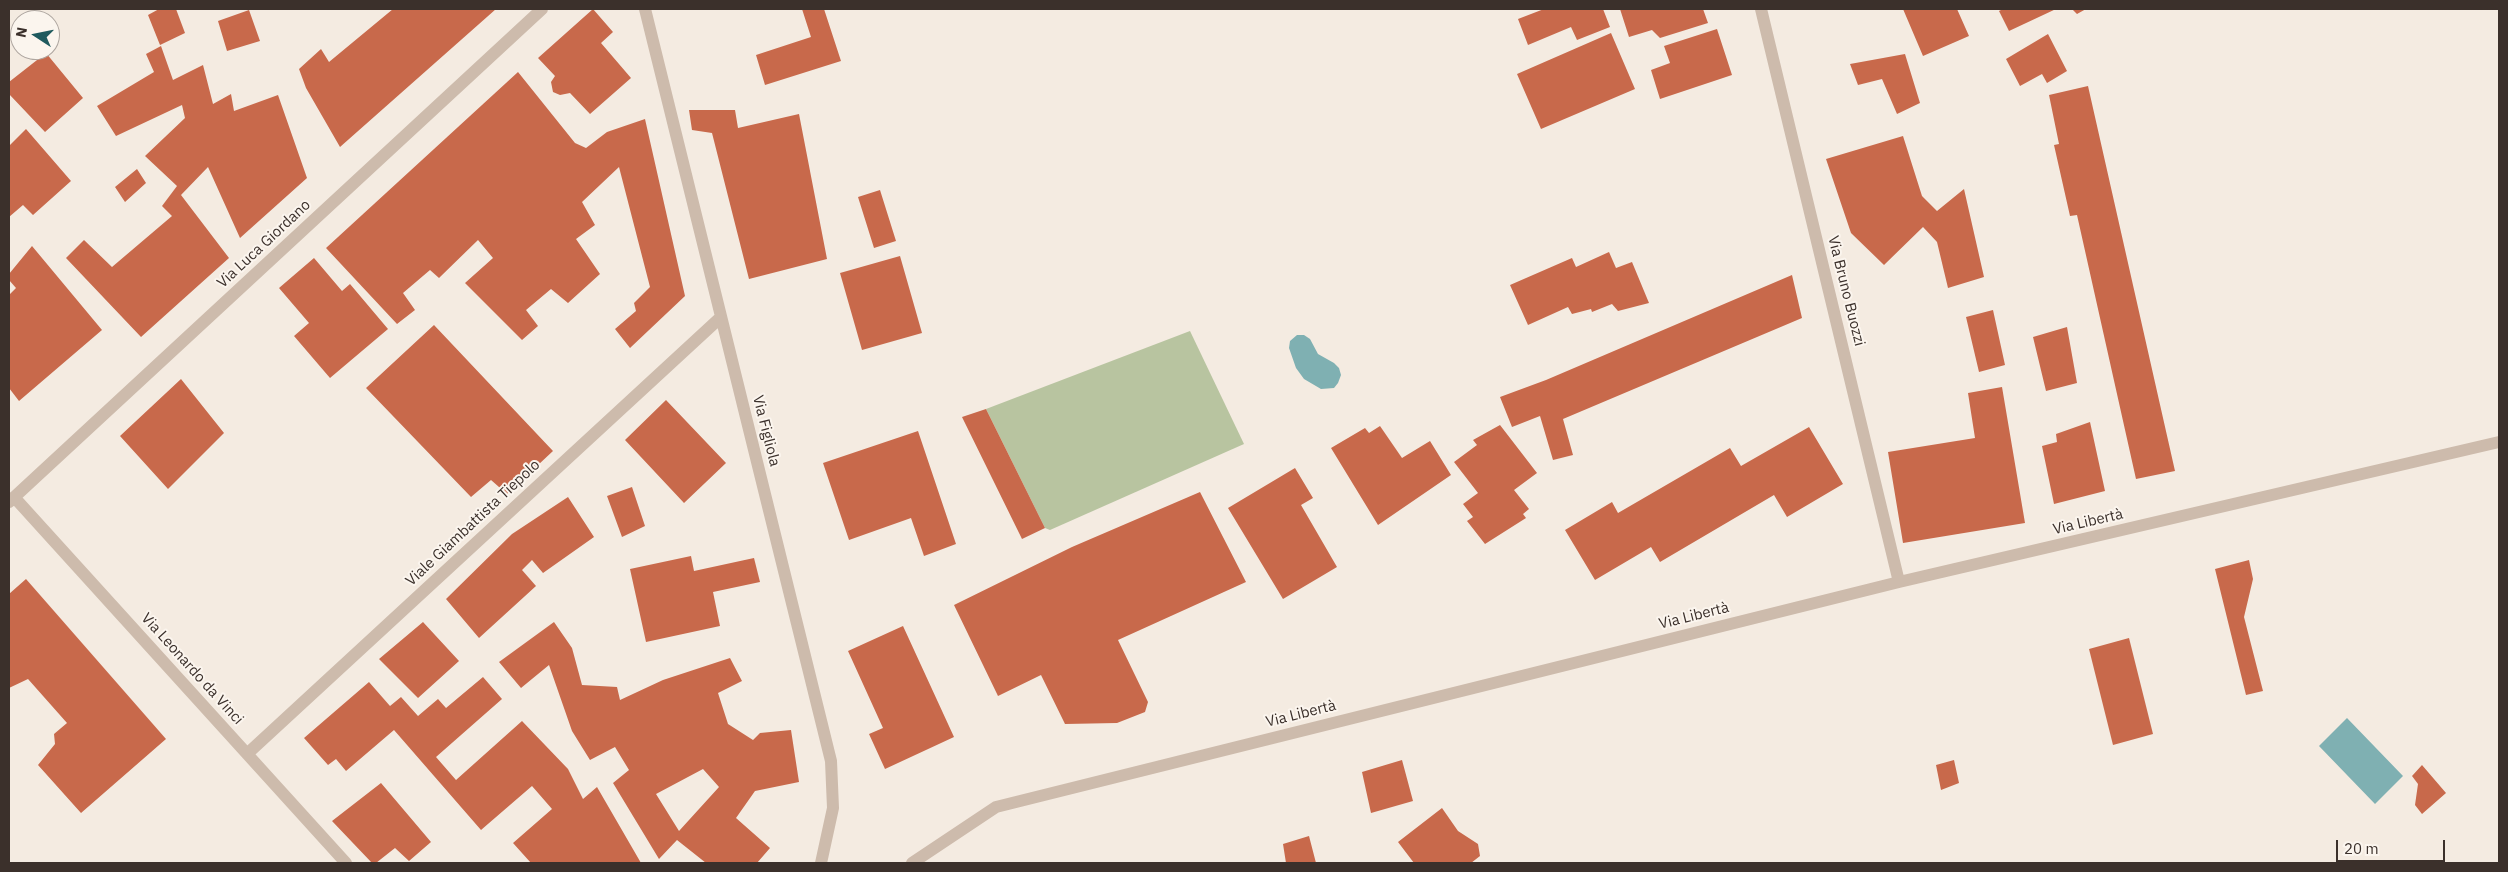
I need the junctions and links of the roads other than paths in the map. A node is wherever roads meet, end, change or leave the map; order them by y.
1 (542, 9) edge
2 (645, 9) edge
3 (1761, 9) edge
4 (721, 317) junction
5 (2499, 442) edge
6 (11, 500) edge
7 (1899, 582) junction
8 (248, 754) junction
9 (346, 863) edge
10 (821, 863) edge
11 (912, 863) edge

1 - 6 street, Via Luca Giordano
2 - 4 street, Via Figliola
3 - 7 street, Via Bruno Buozzi
4 - 8 street, Viale Giambattista Tiepolo
4 - 10 street, Via Figliola
5 - 7 street, Via Libertà
6 - 8 street, Via Leonardo da Vinci
7 - 11 street, Via Libertà
8 - 9 street, Via Leonardo da Vinci

